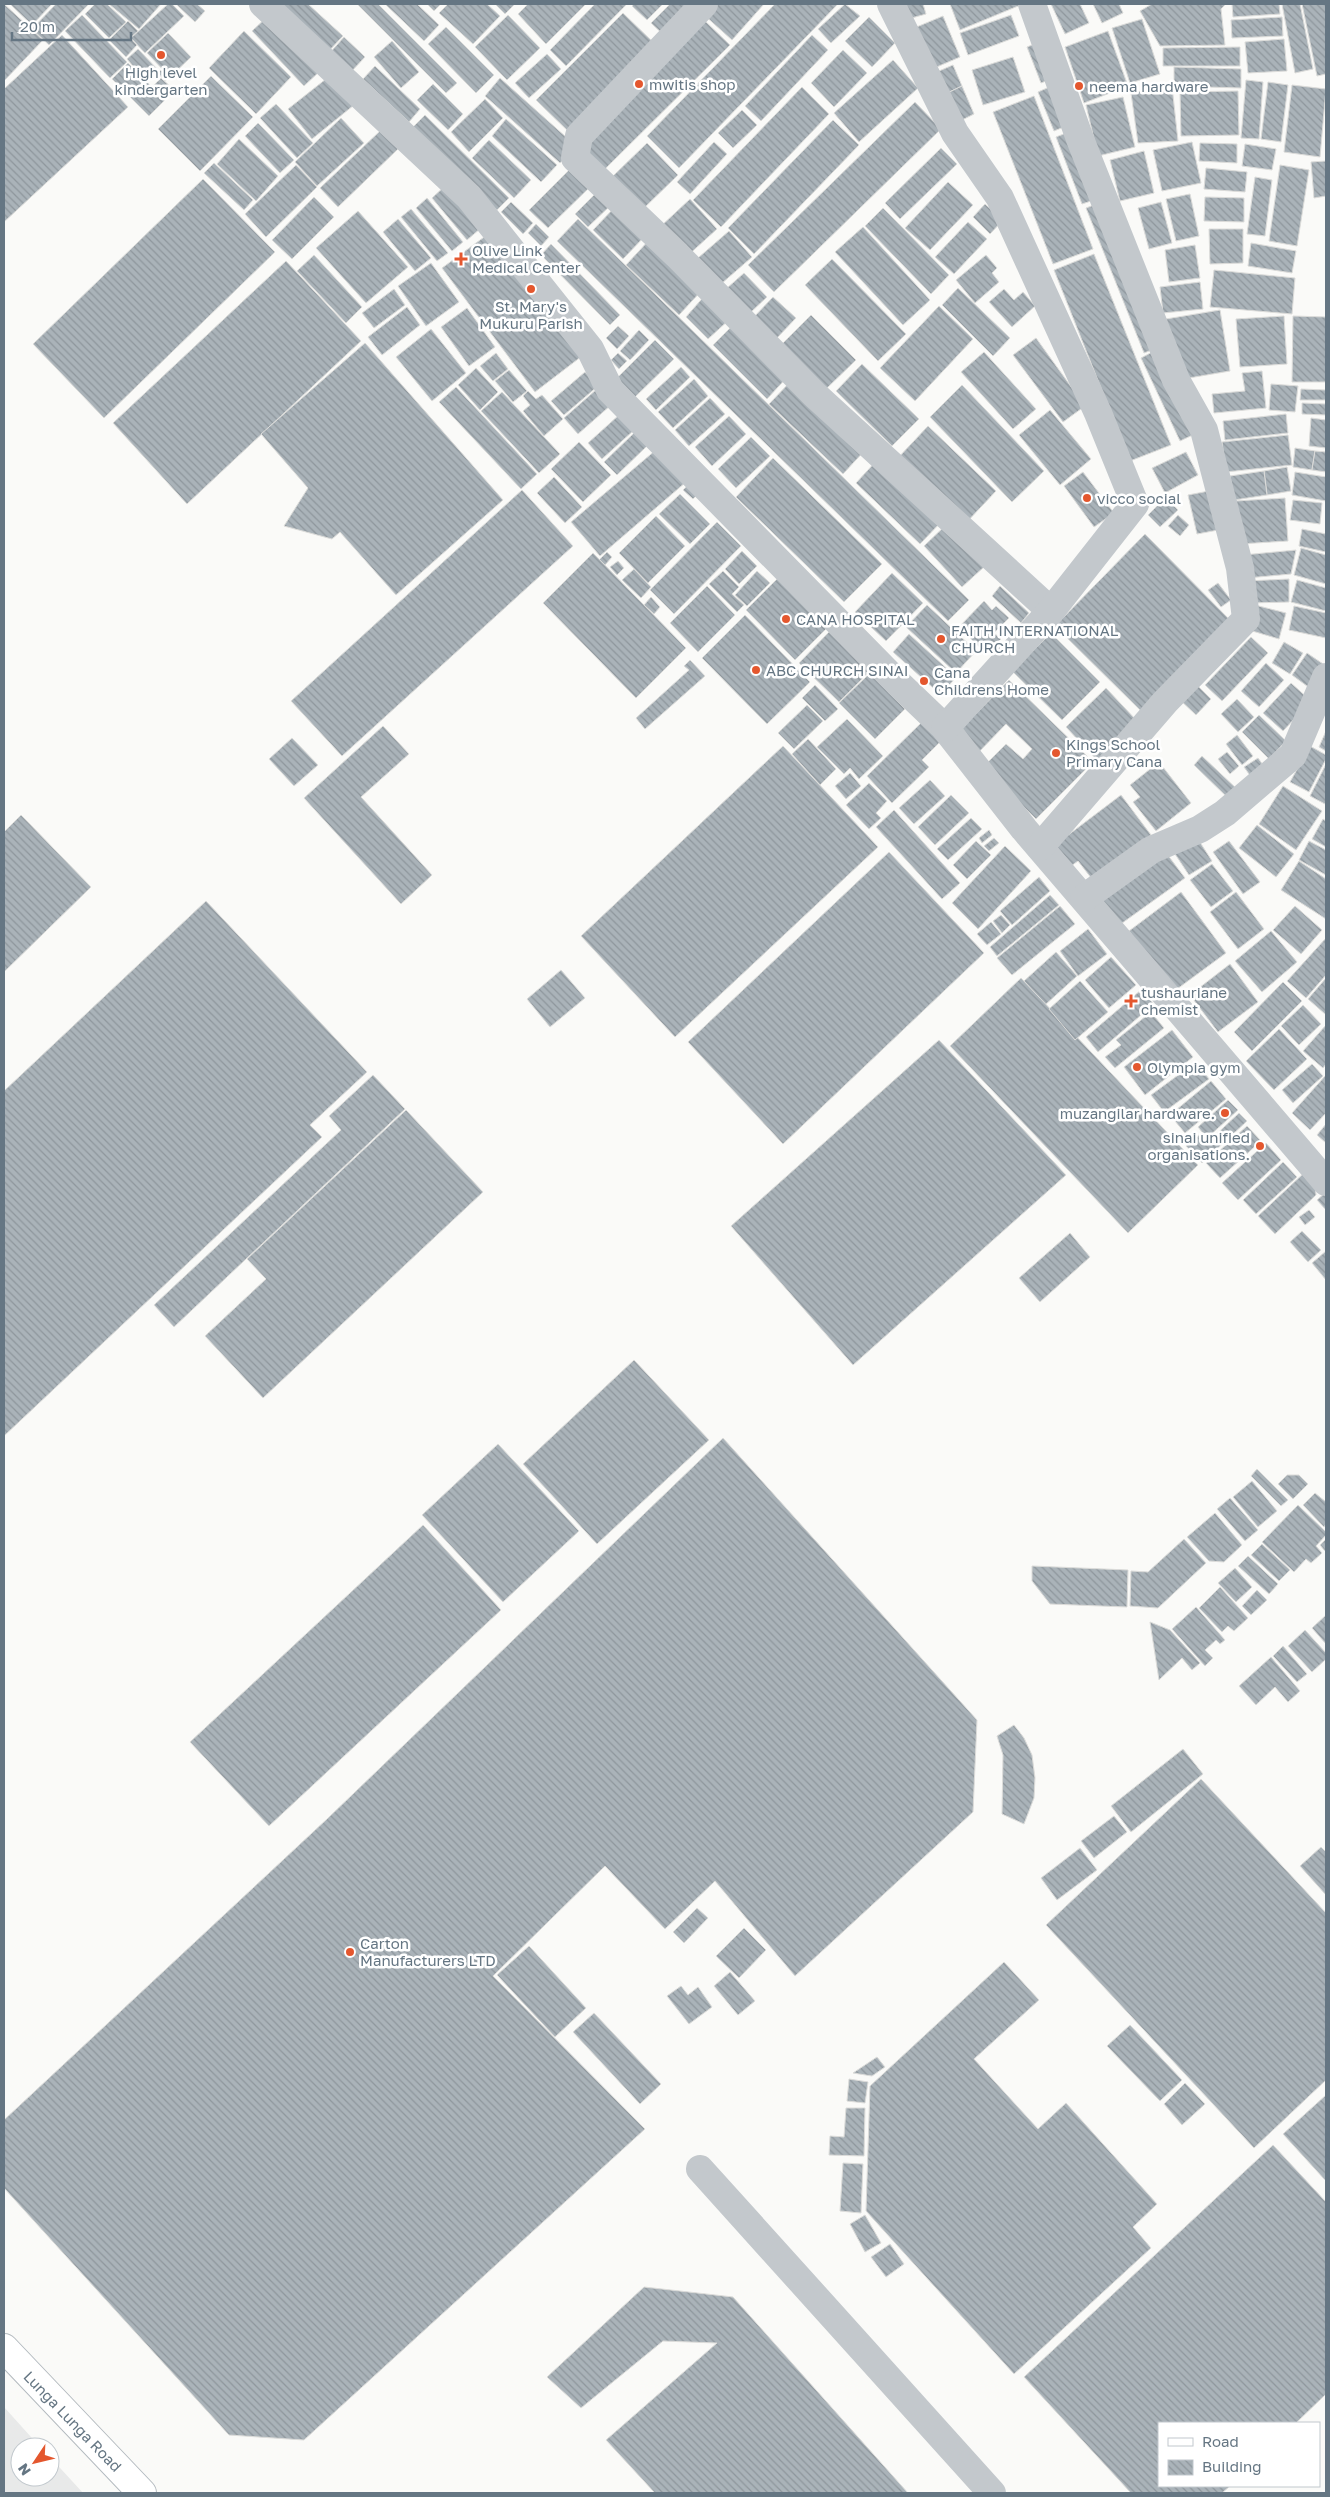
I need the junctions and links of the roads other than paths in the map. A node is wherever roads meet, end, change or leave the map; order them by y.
1 (263, 4) edge
2 (704, 4) edge
3 (891, 4) edge
4 (1032, 4) edge
5 (1050, 611) junction
6 (1326, 677) edge
7 (945, 728) junction
8 (1040, 847) junction
9 (1084, 898) junction
10 (1326, 1182) edge
11 (700, 2169) dead end
12 (4, 2348) edge
13 (142, 2493) edge
14 (992, 2493) edge

1 - 7 street
2 - 5 street
3 - 5 street
4 - 8 street
5 - 7 street
6 - 9 street
7 - 8 street
8 - 9 street
9 - 10 street
11 - 14 street
12 - 13 main road, Lunga Lunga Road

